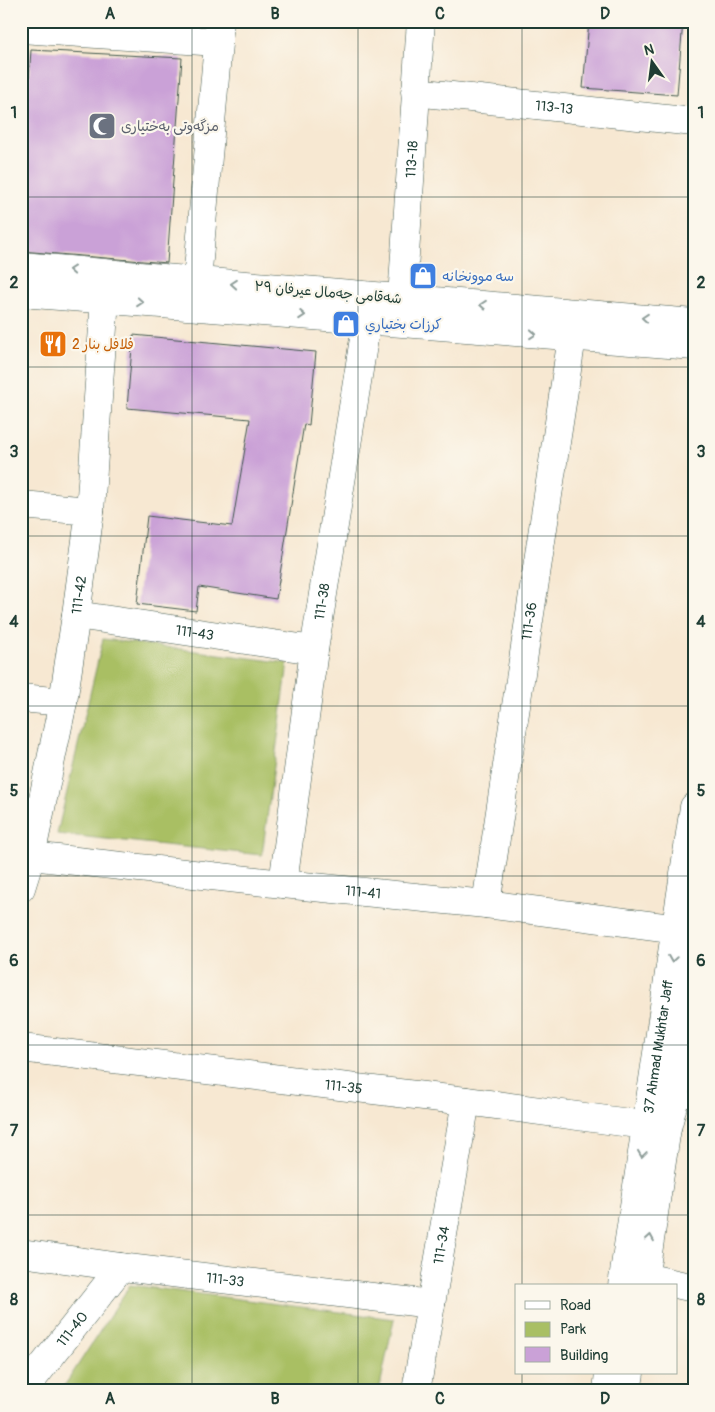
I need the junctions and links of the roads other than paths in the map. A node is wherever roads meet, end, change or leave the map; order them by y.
1 (22, 21) edge
2 (421, 21) edge
3 (21, 29) edge
4 (219, 32) edge
5 (415, 92) junction
6 (694, 122) edge
7 (21, 266) edge
8 (197, 281) junction
9 (21, 293) edge
10 (402, 298) junction
11 (105, 299) junction
12 (366, 320) junction
13 (694, 322) edge
14 (572, 337) junction
15 (694, 346) edge
16 (21, 505) edge
17 (90, 511) junction
18 (76, 615) junction
19 (314, 650) junction
20 (21, 698) edge
21 (62, 702) junction
22 (694, 806) edge
23 (31, 856) junction
24 (283, 884) junction
25 (21, 888) edge
26 (486, 904) junction
27 (688, 936) edge
28 (21, 1048) edge
29 (684, 1100) edge
30 (466, 1101) junction
31 (656, 1127) junction
32 (21, 1253) edge
33 (121, 1267) junction
34 (637, 1283) edge
35 (678, 1287) edge
36 (694, 1288) edge
37 (431, 1304) junction
38 (609, 1374) edge
39 (630, 1374) edge
40 (23, 1391) edge
41 (416, 1391) edge
42 (607, 1391) edge
43 (627, 1391) edge

1 - 3 street
2 - 5 street, 113-18
3 - 4 street
4 - 8 street
5 - 6 street, 113-13
5 - 10 street, 113-18
8 -> 7 street, شەقامی جەمال عیرفان ٣٩
10 -> 8 street, شەقامی جەمال عیرفان ٣٩
9 - 11 street, شەقامی جەمال عیرفان ٣٩
13 -> 10 street, شەقامی جەمال عیرفان ٣٩
11 -> 12 street, شەقامی جەمال عیرفان ٣٩
11 - 17 street, 111-42
12 -> 14 street, شەقامی جەمال عیرفان ٣٩
12 - 19 street, 111-38
14 - 15 street, شەقامی جەمال عیرفان ٣٩
14 - 26 street, 111-36
16 - 17 street
17 - 18 street, 111-42
18 - 19 street, 111-43
18 - 21 street, 111-42
19 - 24 street, 111-38
20 - 21 street
21 - 23 street, 111-42
22 - 27 street, 37 Ahmad Mukhtar Jaff
23 - 24 street, 111-41
23 - 25 street, 111-42
24 - 26 street, 111-41
26 - 27 street, 111-41
27 - 29 street, 37 Ahmad Mukhtar Jaff
27 -> 31 street, 37 Ahmad Mukhtar Jaff
28 - 30 street, 111-35
29 - 31 street, 37 Ahmad Mukhtar Jaff
30 - 31 street, 111-35
30 - 37 street, 111-34
31 - 34 street, 37 Ahmad Mukhtar Jaff
32 - 33 street, 111-33
33 - 37 street, 111-33
33 - 40 street, 111-40
35 - 36 street
37 - 41 street, 111-34
38 - 42 street
39 - 43 street

